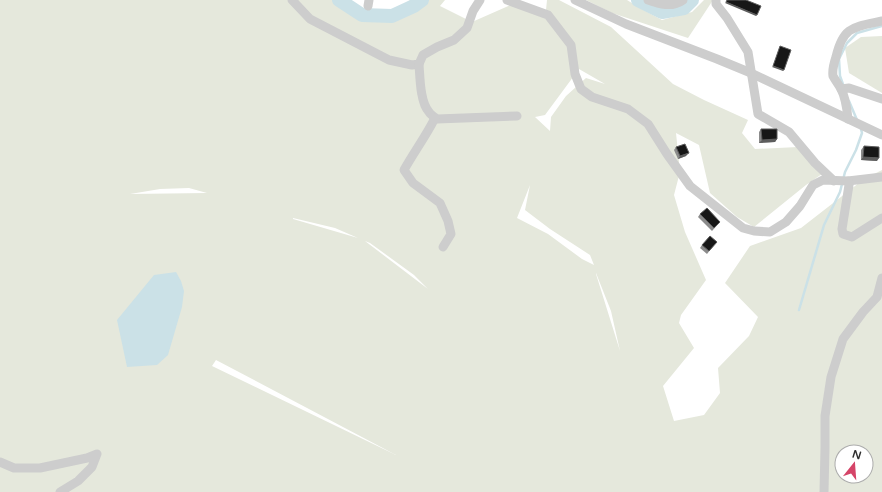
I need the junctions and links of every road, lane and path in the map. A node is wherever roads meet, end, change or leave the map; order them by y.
1 (292, 0) edge
2 (480, 0) edge
3 (507, 0) edge
4 (575, 0) edge
5 (648, 0) edge
6 (683, 0) edge
7 (716, 0) edge
8 (882, 21) edge
9 (420, 64) junction
10 (751, 73) junction
11 (841, 89) junction
12 (882, 99) edge
13 (517, 116) dead end
14 (435, 118) junction
15 (848, 119) junction
16 (882, 135) edge
17 (882, 177) edge
18 (834, 181) junction
19 (848, 181) junction
20 (882, 218) edge
21 (443, 247) dead end
22 (882, 278) edge
23 (0, 462) edge
24 (60, 492) edge
25 (824, 492) edge

1 - 9 street
2 - 9 street
3 - 18 street
4 - 10 street
5 - 6 street
7 - 10 street
8 - 11 street
9 - 14 street
10 - 15 street
10 - 18 street
11 - 12 street
11 - 15 street
13 - 14 street
14 - 21 street
15 - 16 street
17 - 19 street
18 - 19 street
19 - 20 street
22 - 25 street
23 - 24 street

